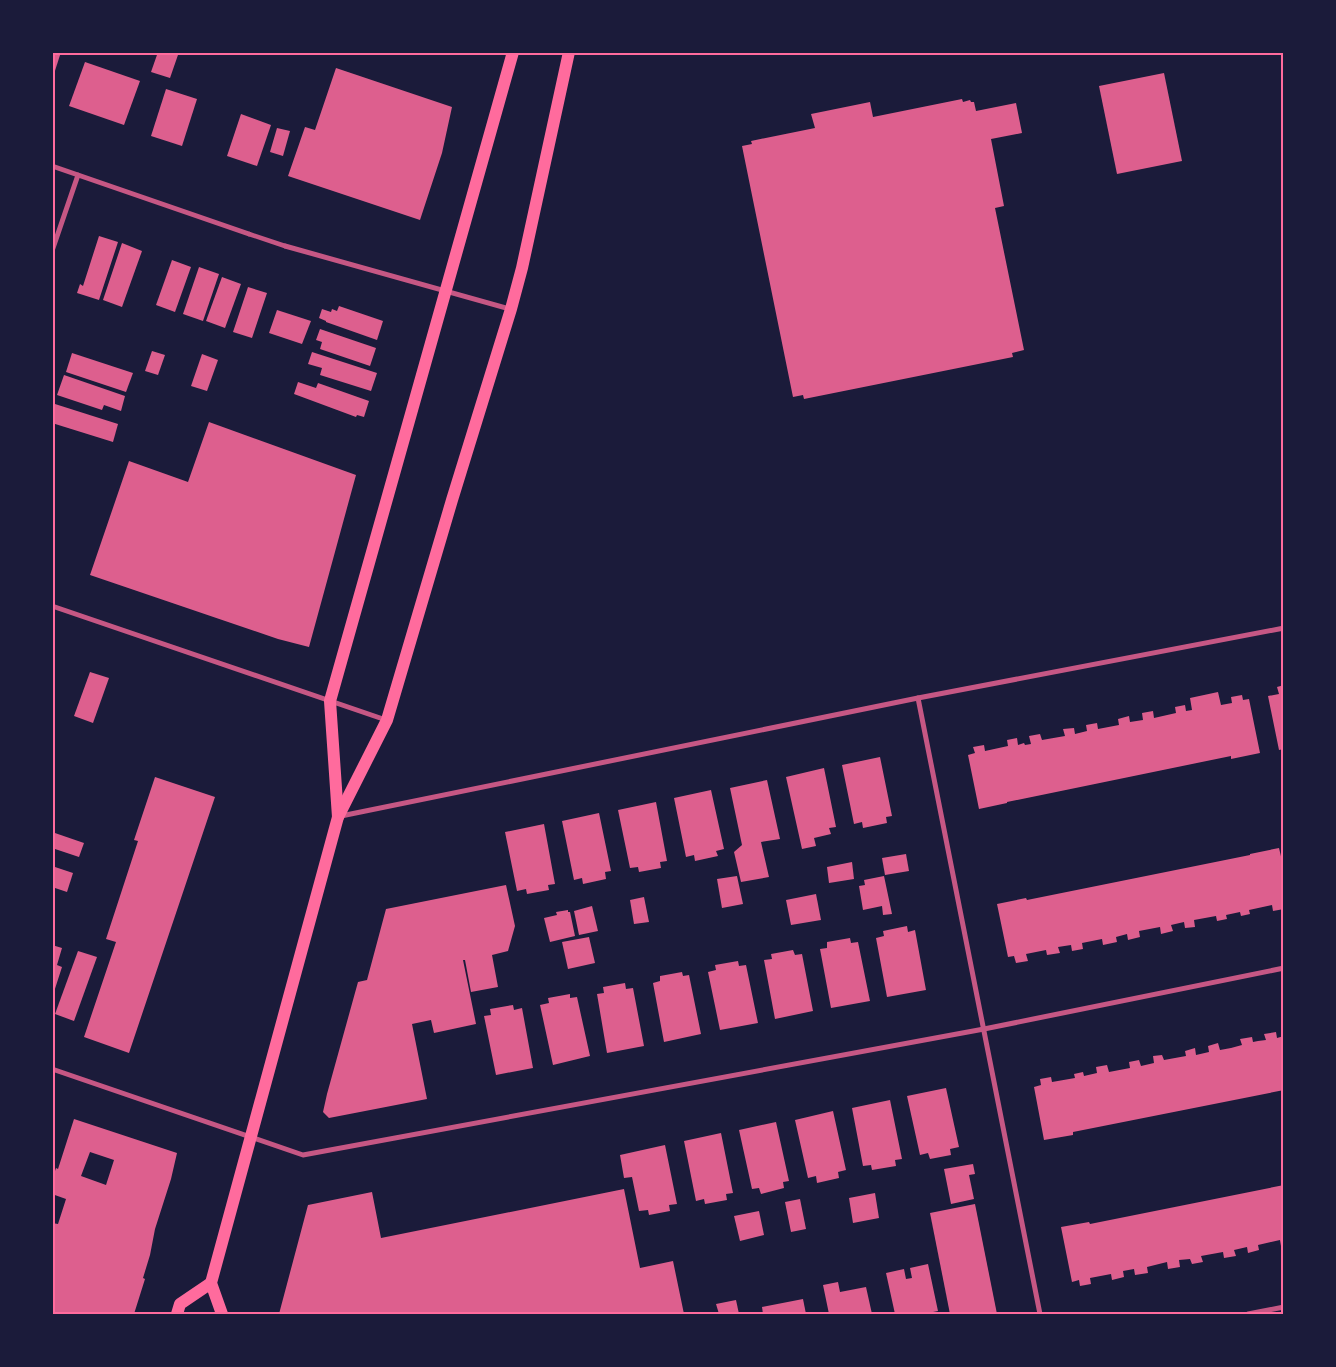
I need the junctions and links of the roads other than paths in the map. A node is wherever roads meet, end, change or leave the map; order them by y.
1 (513, 52) edge
2 (569, 52) edge
3 (52, 166) edge
4 (78, 175) junction
5 (248, 234) joint
6 (285, 246) joint
7 (52, 251) edge
8 (444, 291) junction
9 (511, 309) junction
10 (52, 606) edge
11 (1284, 628) edge
12 (918, 698) junction
13 (330, 701) junction
14 (387, 720) junction
15 (338, 817) junction
16 (1284, 968) edge
17 (984, 1029) junction
18 (52, 1069) edge
19 (250, 1136) junction
20 (211, 1283) junction
21 (1284, 1307) edge
22 (177, 1314) edge
23 (222, 1314) edge
24 (1040, 1314) edge
25 (1248, 1314) edge

1 - 8 main road
2 - 9 main road
3 - 4 street
4 - 5 street
4 - 7 street
5 - 6 street
6 - 8 street
8 - 9 street
8 - 13 main road
9 - 14 main road
10 - 13 street
11 - 12 street
12 - 15 street
12 - 17 street
13 - 14 street
13 - 15 main road
14 - 15 main road
15 - 19 main road
16 - 17 street
17 - 19 street
17 - 24 street
18 - 19 street
19 - 20 main road
20 - 22 main road
20 - 23 main road
21 - 25 street

